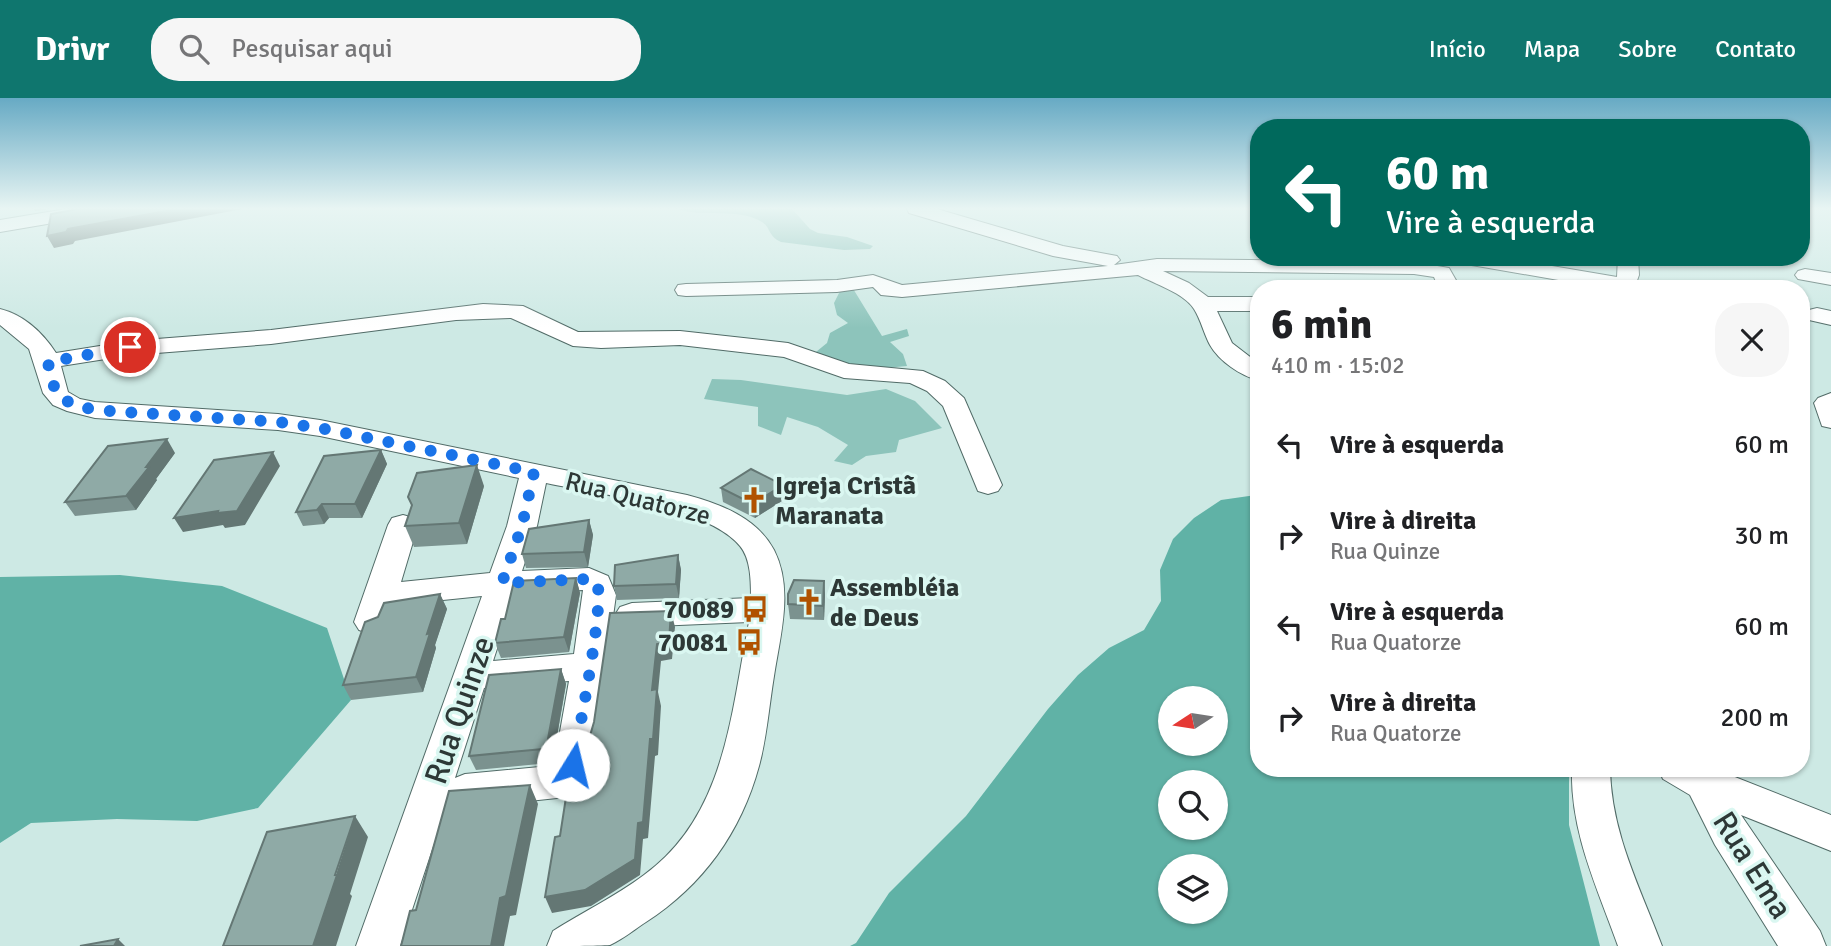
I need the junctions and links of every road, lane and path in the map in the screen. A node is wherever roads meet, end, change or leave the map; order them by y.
1 (1049, 249) edge
2 (1509, 266) edge
3 (1144, 268) junction
4 (1441, 275) edge
5 (1805, 275) dead end
6 (1831, 279) edge
7 (1586, 280) edge
8 (686, 290) dead end
9 (1203, 304) junction
10 (1250, 304) edge
11 (0, 316) edge
12 (1222, 346) junction
13 (1250, 347) edge
14 (48, 362) junction
15 (1250, 368) edge
16 (1831, 401) edge
17 (1831, 420) edge
18 (534, 472) junction
19 (988, 485) dead end
20 (403, 525) edge
21 (502, 583) junction
22 (768, 609) junction
23 (598, 616) junction
24 (589, 666) junction
25 (471, 676) junction
26 (1592, 777) edge
27 (1691, 777) edge
28 (1692, 777) edge
29 (430, 794) junction
30 (1831, 833) edge
31 (1643, 944) edge
32 (378, 946) edge
33 (569, 946) edge
34 (1804, 946) edge

1 - 3 street
2 - 7 street
3 - 4 street
3 - 8 street
3 - 9 street
5 - 6 street
9 - 10 street
9 - 12 street
11 - 14 street, Rua Quatorze
12 - 13 street
12 - 15 street
14 - 18 street, Rua Quatorze
14 - 19 street
16 - 17 street
18 - 21 street, Rua Quinze
18 - 22 street, Rua Quatorze
20 - 21 street
21 - 23 street
21 - 25 street, Rua Quinze
22 - 23 street
22 - 33 street, Rua Quatorze
23 - 24 street
24 - 25 street
24 - 29 street
25 - 29 street, Rua Quinze
26 - 31 street
27 - 34 street, Rua Ema
28 - 30 street, Rua Ema
29 - 32 street, Rua Quinze

